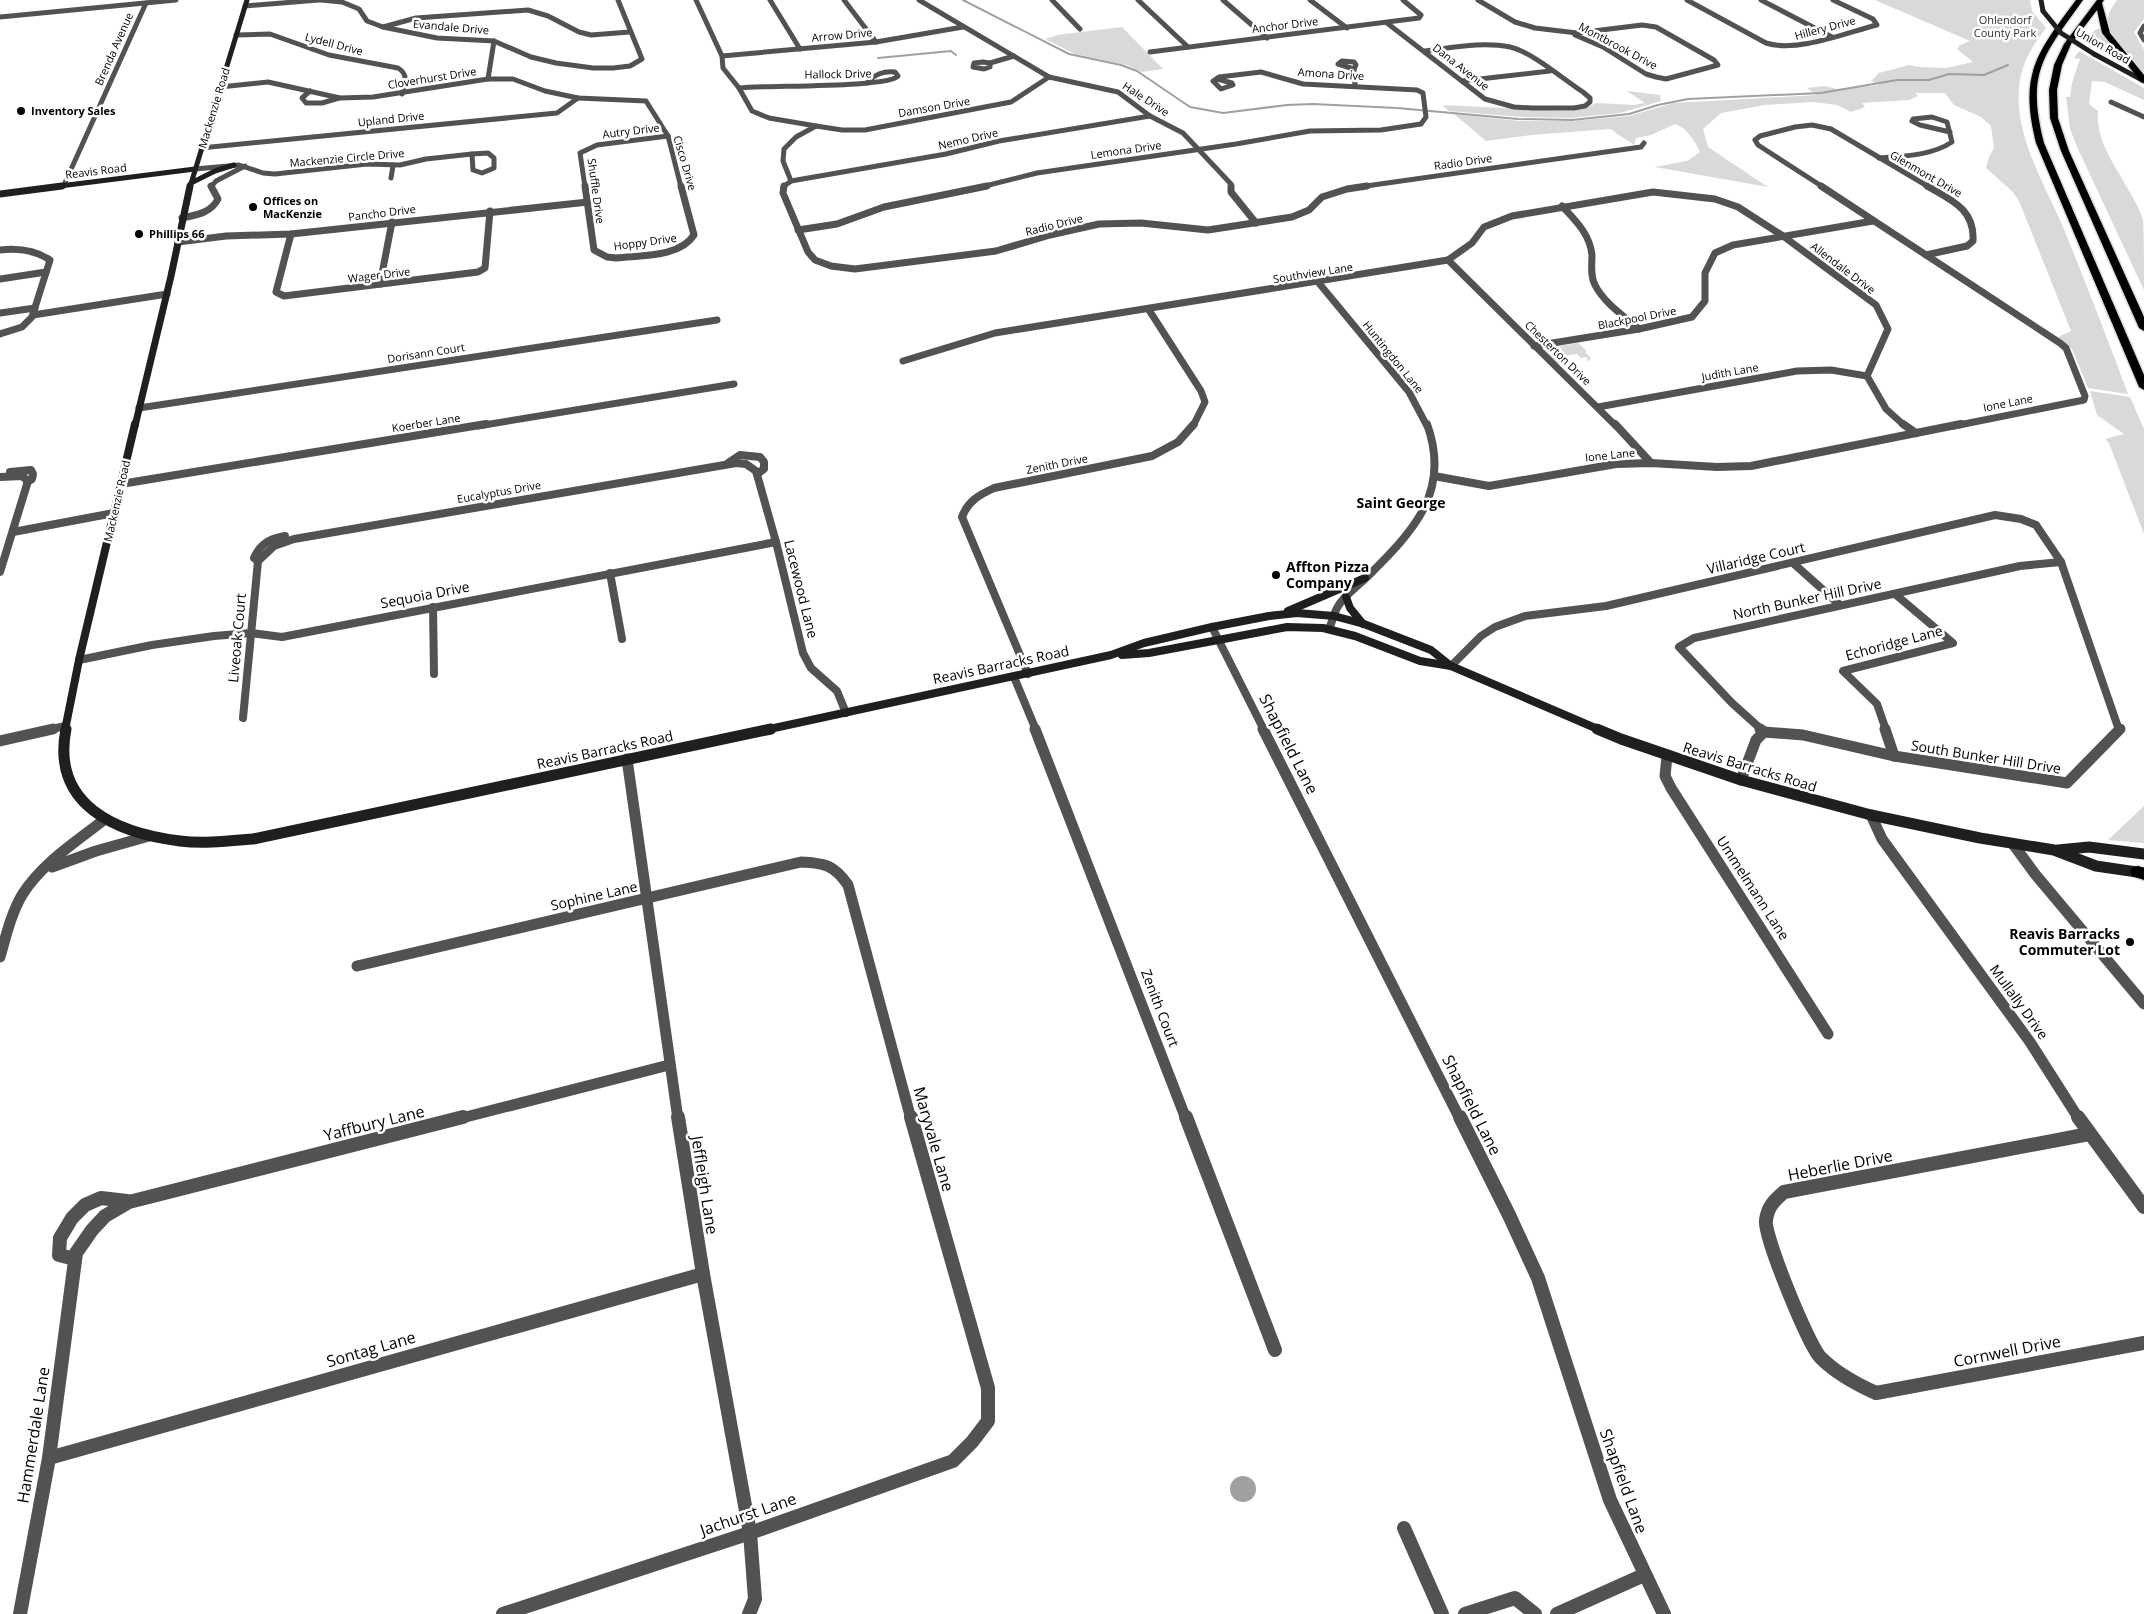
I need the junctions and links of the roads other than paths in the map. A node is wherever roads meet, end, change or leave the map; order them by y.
1 (86, 0) edge
2 (173, 0) edge
3 (320, 0) edge
4 (349, 0) edge
5 (618, 0) edge
6 (696, 0) edge
7 (770, 0) edge
8 (844, 0) edge
9 (919, 0) edge
10 (1052, 0) edge
11 (1138, 0) edge
12 (1223, 0) edge
13 (1310, 0) edge
14 (1403, 0) edge
15 (1478, 0) edge
16 (1688, 0) edge
17 (1761, 0) edge
18 (1833, 0) edge
19 (2041, 0) edge
20 (2080, 0) edge
21 (342, 2) junction
22 (2100, 2) edge
23 (146, 3) junction
24 (246, 3) edge
25 (83, 8) junction
26 (0, 17) edge
27 (1387, 23) junction
28 (2144, 26) edge
29 (383, 27) junction
30 (963, 27) junction
31 (1347, 28) junction
32 (1080, 29) dead end
33 (630, 32) junction
34 (1577, 33) junction
35 (236, 35) junction
36 (1832, 37) junction
37 (1267, 38) junction
38 (2144, 40) edge
39 (494, 41) junction
40 (876, 42) junction
41 (1188, 47) junction
42 (800, 49) junction
43 (1424, 51) junction
44 (1150, 52) dead end
45 (722, 56) junction
46 (1014, 56) junction
47 (990, 63) dead end
48 (1354, 69) dead end
49 (1550, 71) junction
50 (1049, 77) junction
51 (488, 79) junction
52 (1217, 79) dead end
53 (1462, 81) junction
54 (2144, 81) edge
55 (867, 84) dead end
56 (220, 86) junction
57 (1355, 86) junction
58 (739, 88) junction
59 (1417, 90) joint
60 (310, 91) junction
61 (402, 94) junction
62 (340, 98) junction
63 (578, 98) junction
64 (646, 101) joint
65 (2111, 102) dead end
66 (1150, 116) junction
67 (2144, 117) edge
68 (816, 126) junction
69 (1831, 129) joint
70 (1950, 132) junction
71 (668, 136) junction
72 (1644, 142) dead end
73 (597, 145) joint
74 (202, 148) junction
75 (1200, 150) junction
76 (472, 154) junction
77 (1879, 158) junction
78 (234, 165) junction
79 (246, 166) junction
80 (393, 166) junction
81 (195, 169) junction
82 (391, 178) dead end
83 (791, 181) junction
84 (191, 183) junction
85 (64, 185) junction
86 (0, 194) edge
87 (1715, 199) joint
88 (588, 202) junction
89 (1562, 206) junction
90 (490, 211) junction
91 (182, 216) junction
92 (392, 222) junction
93 (1873, 222) junction
94 (1256, 223) junction
95 (798, 230) junction
96 (291, 234) junction
97 (694, 235) joint
98 (1783, 236) junction
99 (178, 242) junction
100 (0, 250) edge
101 (594, 250) joint
102 (1926, 254) junction
103 (1448, 260) junction
104 (46, 272) junction
105 (0, 279) edge
106 (1318, 282) junction
107 (380, 284) junction
108 (167, 294) junction
109 (1149, 310) junction
110 (34, 312) junction
111 (0, 313) edge
112 (717, 320) dead end
113 (2144, 328) edge
114 (1638, 329) junction
115 (0, 334) edge
116 (1534, 346) junction
117 (903, 361) dead end
118 (1867, 376) junction
119 (734, 384) dead end
120 (2144, 387) edge
121 (1598, 407) junction
122 (139, 408) junction
123 (1916, 433) junction
124 (1650, 463) junction
125 (727, 464) junction
126 (757, 474) junction
127 (1434, 476) junction
128 (2, 477) edge
129 (121, 484) junction
130 (114, 513) junction
131 (13, 532) junction
132 (294, 538) junction
133 (776, 542) junction
134 (258, 561) junction
135 (2061, 562) junction
136 (1793, 563) junction
137 (0, 572) edge
138 (610, 573) junction
139 (1365, 578) junction
140 (1895, 594) junction
141 (1346, 597) junction
142 (1840, 606) junction
143 (433, 607) junction
144 (1284, 614) junction
145 (1334, 616) junction
146 (1364, 624) junction
147 (1212, 627) junction
148 (1329, 629) junction
149 (251, 633) junction
150 (622, 639) dead end
151 (1219, 639) junction
152 (1111, 655) junction
153 (79, 660) junction
154 (1451, 666) junction
155 (434, 674) dead end
156 (1028, 674) junction
157 (1014, 677) junction
158 (846, 713) junction
159 (243, 718) dead end
160 (65, 726) junction
161 (1764, 732) junction
162 (0, 741) edge
163 (1667, 756) junction
164 (1894, 756) junction
165 (627, 759) junction
166 (1742, 780) junction
167 (1871, 815) junction
168 (105, 819) junction
169 (149, 836) junction
170 (2013, 844) junction
171 (2054, 850) junction
172 (2144, 854) edge
173 (837, 869) joint
174 (44, 870) junction
175 (2142, 873) edge
176 (646, 900) junction
177 (0, 957) edge
178 (357, 966) dead end
179 (2144, 1004) edge
180 (1828, 1034) dead end
181 (669, 1065) junction
182 (2089, 1134) junction
183 (129, 1202) junction
184 (2144, 1207) edge
185 (94, 1226) joint
186 (75, 1260) junction
187 (702, 1274) junction
188 (2144, 1343) edge
189 (1275, 1350) dead end
190 (1876, 1393) joint
191 (988, 1421) joint
192 (49, 1458) junction
193 (1404, 1528) dead end
194 (750, 1533) junction
195 (1644, 1576) junction
196 (20, 1614) edge
197 (503, 1614) edge
198 (749, 1614) edge
199 (1442, 1614) edge
200 (1466, 1614) edge
201 (1535, 1614) edge
202 (1558, 1614) edge
203 (1664, 1614) edge

1 - 25 street
2 - 23 street
3 - 21 street, Evandale Drive
3 - 24 street, Evandale Drive
4 - 21 street
5 - 33 street
6 - 45 street
7 - 42 street
8 - 40 street
9 - 30 street, Hale Drive
10 - 32 street
11 - 41 street
12 - 37 street
13 - 31 street
14 - 27 street, Anchor Drive
15 - 34 street, Montbrook Drive
16 - 36 street, Hillery Drive
17 - 36 street
18 - 36 street, Hillery Drive
19 - 54 main road, Union Road, bridge
20 - 120 highway
21 - 29 street, Evandale Drive
22 - 54 highway
22 - 113 highway
23 - 25 street
23 - 85 street, Brenda Avenue
24 - 35 main road, Mackenzie Road
25 - 26 street
27 - 31 street, Anchor Drive
27 - 43 street, Dana Avenue
28 - 38 street
29 - 33 street
29 - 39 street, Evandale Drive
30 - 40 street, Arrow Drive
30 - 46 street, Hale Drive
31 - 37 street, Anchor Drive
33 - 39 street, Evandale Drive
34 - 34 street, Montbrook Drive
35 - 56 main road, Mackenzie Road
35 - 61 street, Lydell Drive
37 - 41 street, Anchor Drive
39 - 51 street
40 - 42 street, Arrow Drive
41 - 44 street, Anchor Drive
42 - 45 street, Arrow Drive
43 - 49 street
43 - 53 street, Dana Avenue
45 - 58 street
46 - 47 street
46 - 50 street, Hale Drive
48 - 57 street
49 - 53 street
49 - 53 street, Dana Avenue
50 - 66 street, Hale Drive
50 - 68 street, Damson Drive
51 - 61 street, Cloverhurst Drive
51 - 63 street, Cloverhurst Drive
52 - 57 street, Amona Drive
55 - 58 street, Hallock Drive
56 - 60 street, Cloverhurst Drive
56 - 74 main road, Mackenzie Road
57 - 59 street, Amona Drive
58 - 68 street
59 - 75 street, Lemona Drive
60 - 62 street, Cloverhurst Drive
60 - 62 street
61 - 62 street, Cloverhurst Drive
63 - 64 street, Cloverhurst Drive
63 - 74 street, Upland Drive
64 - 71 street, Cisco Drive
65 - 67 street
66 - 75 street, Hale Drive
66 - 83 street, Nemo Drive
68 - 83 street
69 - 77 street, Glenmont Drive
69 - 93 street, Ione Lane
70 - 70 street
70 - 77 street
71 - 73 street, Autry Drive
71 - 97 street, Cisco Drive
72 - 94 street, Radio Drive
73 - 88 street, Shuffle Drive
74 - 81 main road, Mackenzie Road
75 - 94 street, Hale Drive
75 - 95 street, Lemona Drive
76 - 76 street, Mackenzie Circle Drive
76 - 80 street, Mackenzie Circle Drive
77 - 102 street, Glenmont Drive
78 - 79 street, Mackenzie Circle Drive
78 - 81 street, Mackenzie Circle Drive
78 - 84 main road
79 - 80 street, Mackenzie Circle Drive
79 - 91 street
80 - 82 street
81 - 84 main road, Mackenzie Road
81 - 85 main road, Reavis Road
83 - 95 street, Radio Drive
84 - 91 main road, Mackenzie Road
85 - 86 main road, Reavis Road
87 - 89 street, Southview Lane
87 - 98 street, Allendale Drive
88 - 90 street, Pancho Drive
88 - 101 street, Shuffle Drive
89 - 103 street, Southview Lane
89 - 114 street
90 - 92 street, Pancho Drive
90 - 107 street, Wager Drive
91 - 99 main road, Mackenzie Road
92 - 96 street, Pancho Drive
92 - 107 street
93 - 98 street, Blackpool Drive
93 - 102 street, Ione Lane
94 - 95 street, Radio Drive
96 - 99 street, Pancho Drive
96 - 107 street, Wager Drive
97 - 101 street, Hoppy Drive
98 - 114 street, Blackpool Drive
98 - 118 street, Allendale Drive
99 - 108 main road, Mackenzie Road
100 - 104 street
102 - 123 street, Ione Lane
103 - 106 street, Southview Lane
103 - 116 street, Chesterton Drive
104 - 105 street
104 - 110 street
106 - 109 street, Southview Lane
106 - 127 street, Huntingdon Lane
108 - 110 street
108 - 122 main road, Mackenzie Road
109 - 117 street, Southview Lane
109 - 156 street, Zenith Drive
110 - 111 street
110 - 115 street
112 - 122 street, Dorisann Court
114 - 116 street, Blackpool Drive
116 - 121 street, Chesterton Drive
118 - 121 street, Judith Lane
118 - 123 street
119 - 129 street, Koerber Lane
121 - 124 street, Chesterton Drive
122 - 129 main road, Mackenzie Road
123 - 124 street, Ione Lane
124 - 127 street, Ione Lane
125 - 126 street, Eucalyptus Drive
125 - 126 street, Eucalyptus Drive
125 - 132 street, Eucalyptus Drive
126 - 133 street, Lacewood Lane
127 - 139 street, Huntingdon Lane
128 - 131 street
129 - 130 main road, Mackenzie Road
130 - 131 street
130 - 153 main road, Mackenzie Road
131 - 137 street
132 - 134 street, Eucalyptus Drive
132 - 134 street, Liveoak Court
133 - 138 street, Sequoia Drive
133 - 158 street, Lacewood Lane
134 - 149 street, Liveoak Court
135 - 136 street, Villaridge Court
135 - 140 street, North Bunker Hill Drive
135 - 164 street, South Bunker Hill Drive
136 - 142 street
136 - 154 street, Villaridge Court
138 - 143 street, Sequoia Drive
138 - 150 street
139 - 141 street, Huntingdon Lane
139 - 144 main road
140 - 142 street, North Bunker Hill Drive
140 - 164 street, Echoridge Lane
141 - 145 street, Huntingdon Lane
141 - 146 main road
142 - 161 street, North Bunker Hill Drive
143 - 149 street, Sequoia Drive
143 - 155 street
144 - 145 main road, Reavis Barracks Road
144 - 147 main road, Reavis Barracks Road
145 - 146 main road, Reavis Barracks Road
145 - 148 street, Huntingdon Lane
146 - 154 main road, Reavis Barracks Road
147 - 151 street, Shapfield Lane
147 - 152 main road, Reavis Barracks Road
148 - 151 main road, Reavis Barracks Road
148 - 154 main road, Reavis Barracks Road
149 - 153 street, Sequoia Drive
149 - 159 street, Liveoak Court
151 - 152 main road, Reavis Barracks Road
151 - 195 street, Shapfield Lane
152 - 156 main road, Reavis Barracks Road
153 - 160 main road, Mackenzie Road
154 - 163 main road, Reavis Barracks Road
156 - 157 main road, Reavis Barracks Road
157 - 158 main road, Reavis Barracks Road
157 - 189 street, Zenith Court
158 - 165 main road, Reavis Barracks Road
160 - 162 street
160 - 168 main road, Mackenzie Road
161 - 164 street, South Bunker Hill Drive
161 - 166 street
163 - 166 main road, Reavis Barracks Road
163 - 180 street, Ummelmann Lane
165 - 169 main road, Reavis Barracks Road
165 - 176 street, Jeffleigh Lane
166 - 167 main road, Reavis Barracks Road
167 - 170 main road, Reavis Barracks Road
167 - 182 street, Mullally Drive
168 - 169 main road, Reavis Barracks Road
168 - 174 street
169 - 174 street
170 - 171 main road, Reavis Barracks Road
170 - 179 street
171 - 172 main road, Reavis Barracks Road
171 - 175 main road, Reavis Barracks Road
173 - 176 street, Sophine Lane
173 - 191 street, Maryvale Lane
174 - 177 street
176 - 178 street, Sophine Lane
176 - 181 street, Jeffleigh Lane
181 - 183 street, Yaffbury Lane
181 - 187 street, Jeffleigh Lane
182 - 184 street, Mullally Drive
182 - 190 street, Heberlie Drive
183 - 185 street, Yaffbury Lane
183 - 186 street
185 - 186 street, Hammerdale Lane
186 - 192 street, Hammerdale Lane
187 - 192 street, Sontag Lane
187 - 194 street, Jeffleigh Lane
188 - 190 street, Cornwell Drive
191 - 194 street, Jachurst Lane
192 - 196 street, Hammerdale Lane
193 - 199 street
194 - 197 street, Jachurst Lane
194 - 198 street, Jeffleigh Lane
195 - 202 street
195 - 203 street, Shapfield Lane
200 - 201 street

